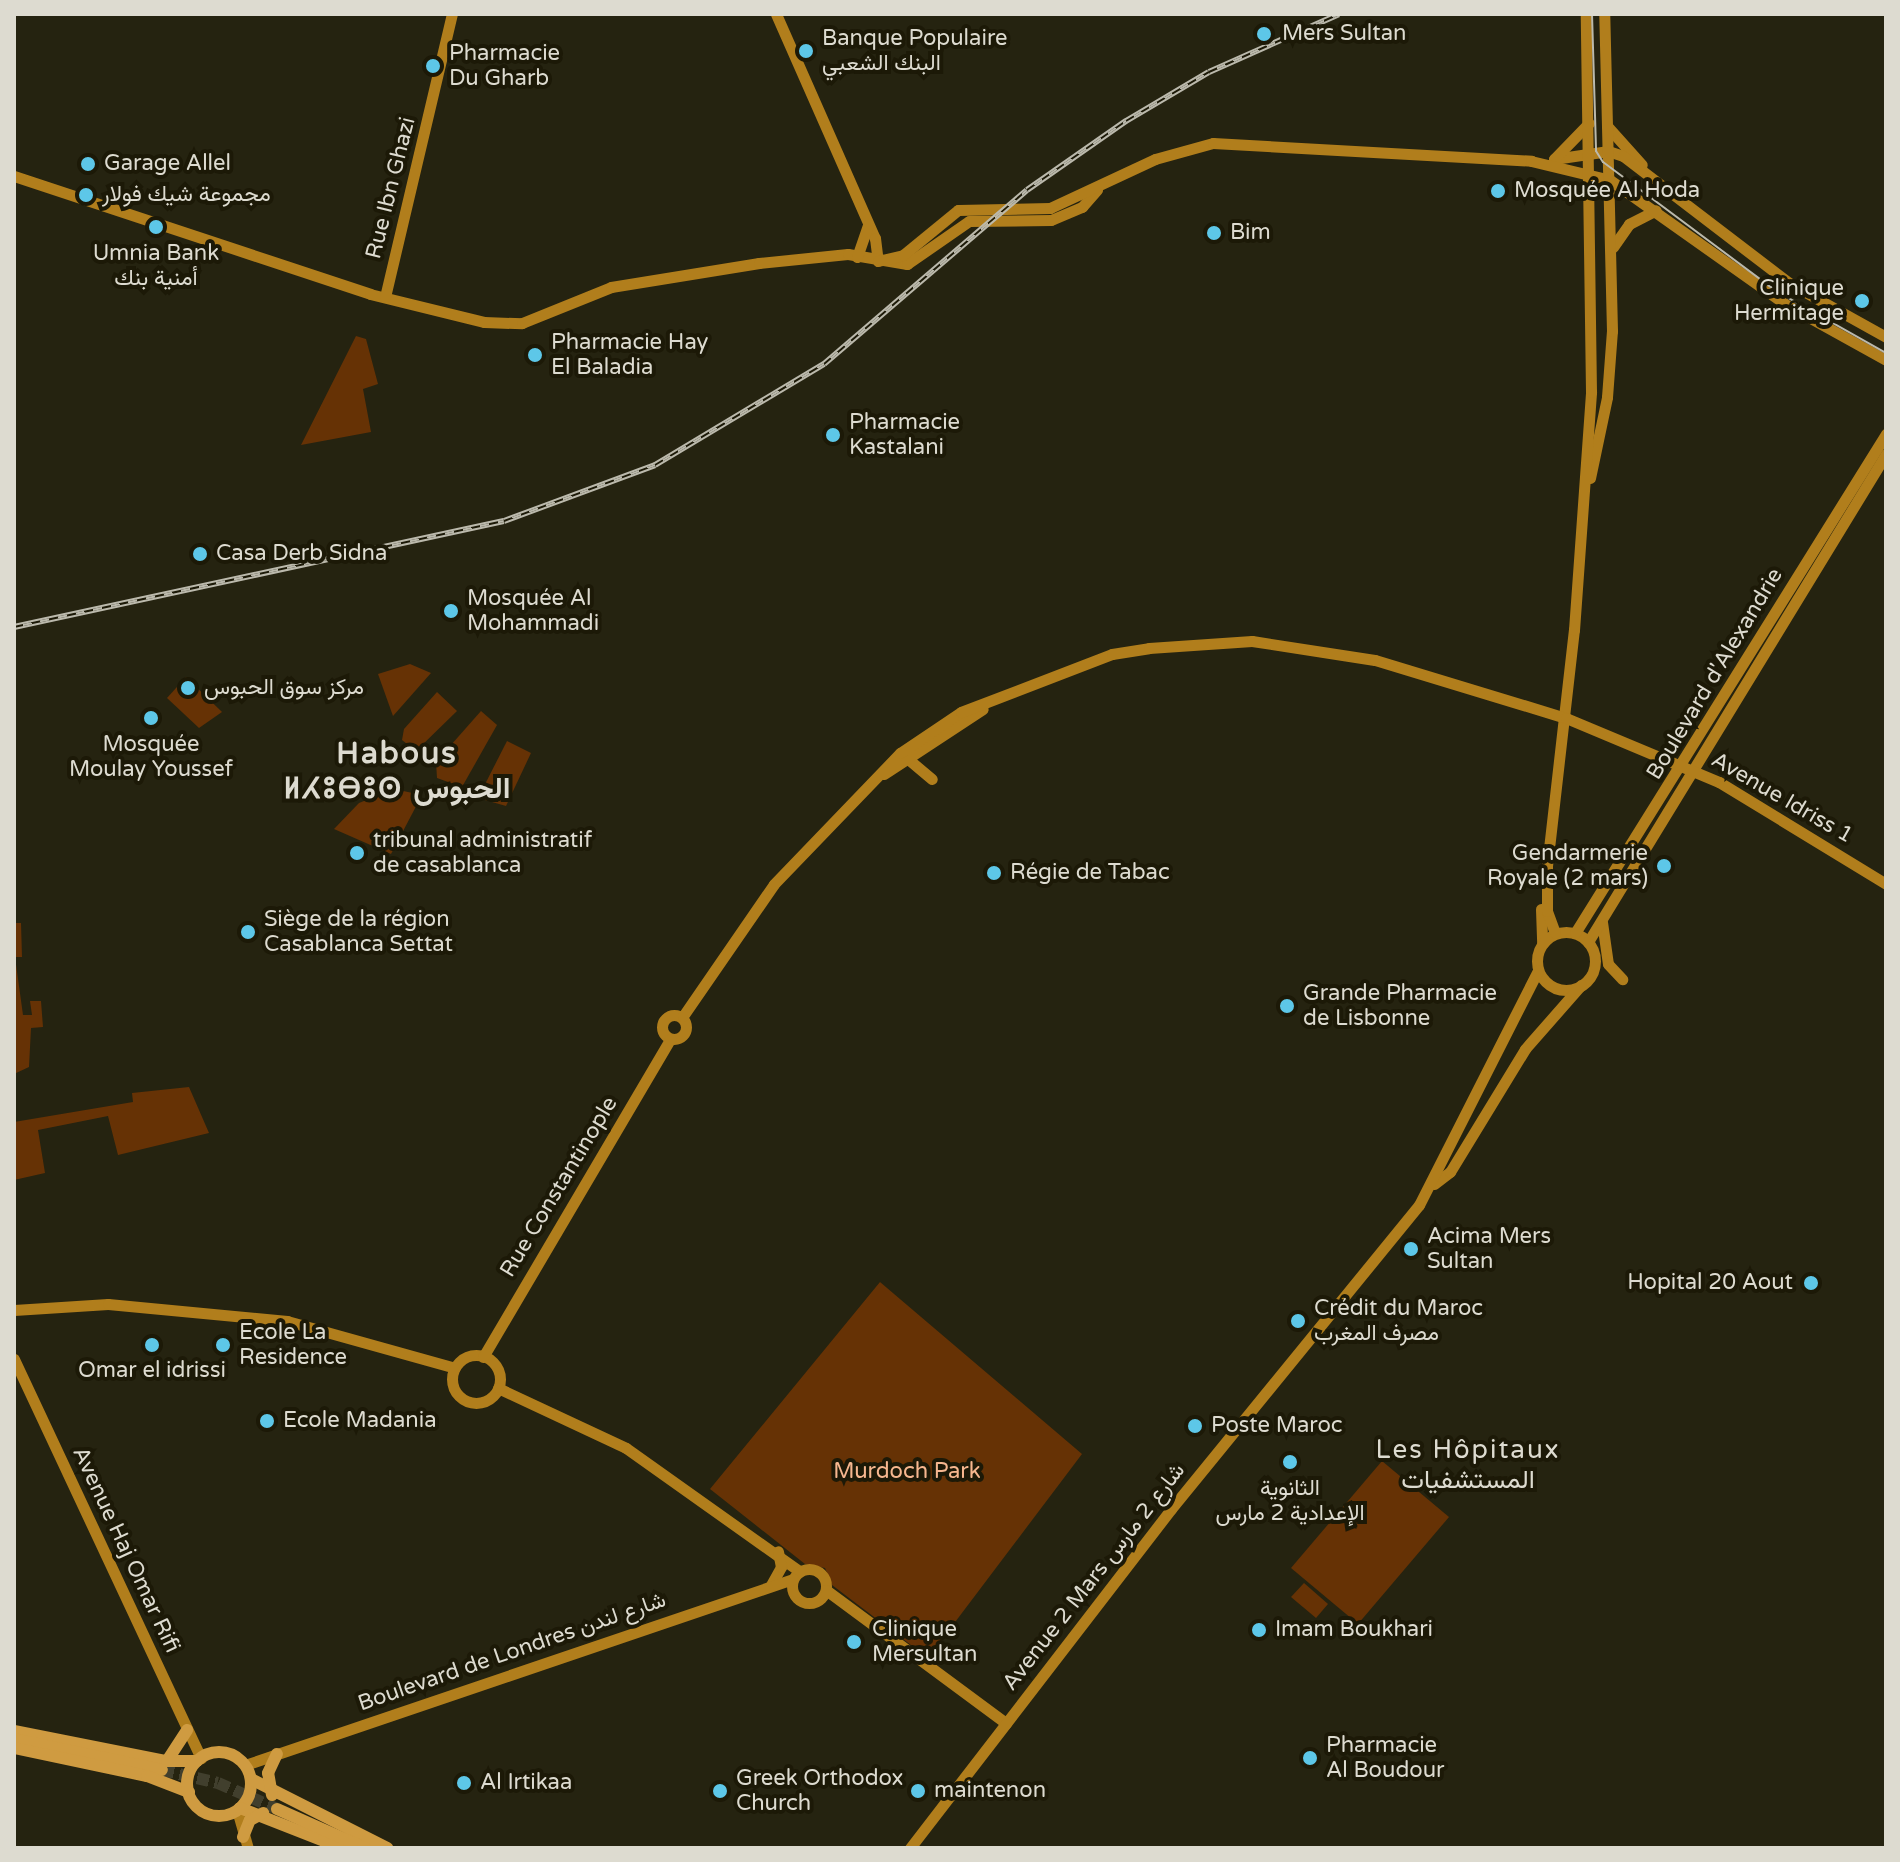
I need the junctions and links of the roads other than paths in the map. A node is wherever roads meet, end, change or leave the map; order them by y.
1 (452, 14) edge
2 (776, 14) edge
3 (1586, 14) edge
4 (1604, 14) edge
5 (1590, 123) junction
6 (1607, 126) junction
7 (1608, 151) junction
8 (1591, 158) junction
9 (1551, 161) junction
10 (1592, 174) junction
11 (14, 176) edge
12 (1652, 178) junction
13 (1610, 180) junction
14 (1656, 210) junction
15 (868, 225) junction
16 (1612, 247) junction
17 (857, 257) junction
18 (878, 261) junction
19 (385, 297) junction
20 (1886, 337) edge
21 (1886, 360) edge
22 (1886, 434) edge
23 (1886, 454) edge
24 (1587, 482) junction
25 (1566, 718) junction
26 (952, 724) junction
27 (908, 759) junction
28 (1684, 764) junction
29 (1696, 771) junction
30 (882, 775) junction
31 (932, 779) dead end
32 (1547, 869) junction
33 (1886, 884) edge
34 (1602, 921) junction
35 (1555, 933) junction
36 (1575, 933) junction
37 (1588, 942) junction
38 (1542, 943) junction
39 (1538, 970) junction
40 (1622, 979) dead end
41 (1581, 985) junction
42 (683, 1016) junction
43 (670, 1039) junction
44 (1434, 1184) junction
45 (14, 1310) edge
46 (483, 1357) junction
47 (14, 1359) edge
48 (455, 1368) junction
49 (498, 1388) junction
50 (778, 1551) junction
51 (796, 1575) junction
52 (771, 1585) junction
53 (826, 1590) junction
54 (1006, 1723) junction
55 (187, 1730) junction
56 (14, 1731) edge
57 (14, 1739) edge
58 (14, 1748) edge
59 (277, 1754) junction
60 (199, 1759) junction
61 (164, 1765) junction
62 (245, 1765) junction
63 (251, 1779) junction
64 (189, 1792) junction
65 (272, 1795) junction
66 (238, 1809) junction
67 (277, 1809) tunnel mouth
68 (263, 1813) junction
69 (246, 1843) edge
70 (342, 1848) edge
71 (365, 1848) edge
72 (387, 1848) edge
73 (910, 1848) edge

1 - 19 street, Rue Ibn Ghazi
2 - 15 street
3 - 5 street
4 - 6 street
5 - 8 street
5 - 9 street
6 - 7 street
6 - 12 street
7 - 8 street
7 - 12 street
7 - 13 street
8 - 9 street
8 - 10 street
9 - 10 street
9 - 18 street
10 - 13 street
10 - 24 street
11 - 19 street
12 - 20 street
13 - 14 street
13 - 16 street
14 - 16 street
14 - 21 street
15 - 17 street
15 - 18 street
16 - 24 street
17 - 18 street
17 - 19 street
22 - 28 street, Boulevard d'Alexandrie
23 - 29 street, Boulevard d'Alexandrie
24 - 25 street
25 - 26 street, Avenue Idriss 1
25 - 28 street, Avenue Idriss 1
25 - 32 street
26 - 27 street
26 - 30 street
27 - 30 street
27 - 31 street
28 - 29 street, Avenue Idriss 1
28 - 36 street, Boulevard d'Alexandrie
29 - 33 street, Avenue Idriss 1
29 - 34 street, Boulevard d'Alexandrie
30 - 42 street
32 - 35 street
32 - 38 street
34 - 37 street, Boulevard d'Alexandrie
34 - 40 street
35 - 36 street
35 - 38 street
36 - 37 street
37 - 41 street
38 - 39 street
39 - 41 street
39 - 44 street, Avenue 2 Mars شارع 2 مارس
41 - 44 street, Avenue 2 Mars شارع 2 مارس
42 - 43 street
42 - 43 street
43 - 46 street, Rue Constantinople
44 - 54 street, Avenue 2 Mars شارع 2 مارس
45 - 48 street
46 - 48 street
46 - 49 street
47 - 55 street, Avenue Haj Omar Rifi
48 - 49 street
49 - 50 street
50 - 51 street
50 - 52 street
51 - 52 street, Boulevard de Londres شارع لندن
51 - 53 street
51 - 53 street
52 - 59 street, Boulevard de Londres شارع لندن
53 - 54 street
54 - 73 street, Avenue 2 Mars شارع 2 مارس
55 - 60 street, Avenue Haj Omar Rifi
55 - 61 main road
56 - 61 main road
57 - 61 main road
58 - 64 main road
59 - 62 street, Boulevard de Londres شارع لندن
59 - 65 main road
60 - 61 main road
60 - 62 main road
60 - 64 main road
62 - 63 main road
63 - 65 main road
63 - 66 main road
64 - 66 main road
65 - 72 main road
66 - 68 main road
66 - 69 street
67 - 71 main road
68 - 69 main road
68 - 70 main road

